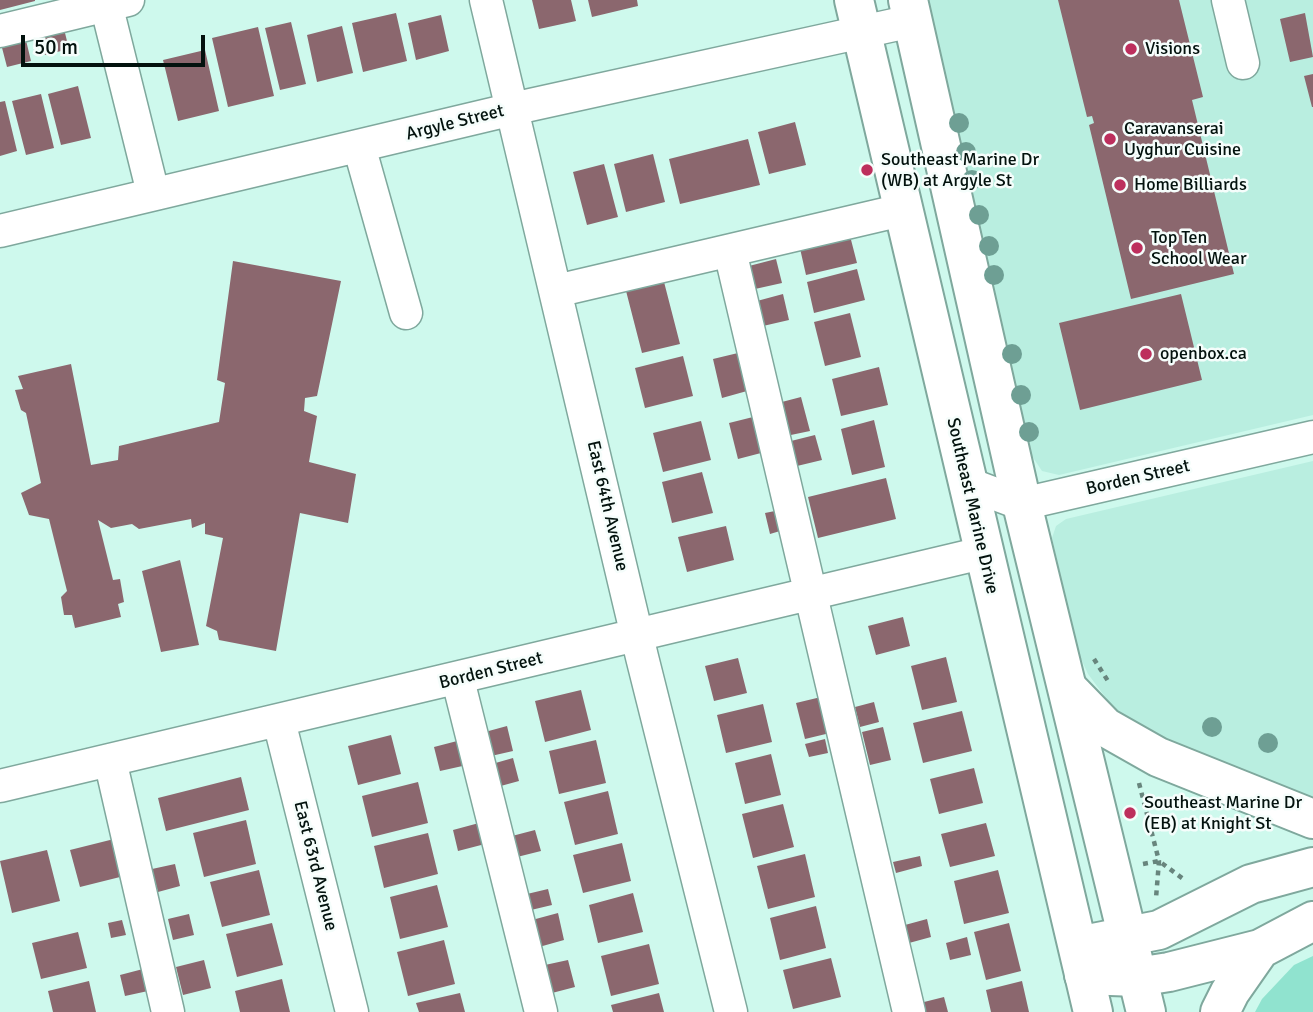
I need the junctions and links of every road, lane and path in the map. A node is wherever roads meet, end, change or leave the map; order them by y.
1 (486, 0) edge
2 (1228, 0) edge
3 (113, 2) edge
4 (910, 11) edge
5 (857, 16) edge
6 (0, 30) edge
7 (1243, 63) dead end
8 (512, 109) junction
9 (359, 146) junction
10 (153, 193) junction
11 (902, 210) junction
12 (0, 231) edge
13 (730, 251) junction
14 (556, 291) junction
15 (407, 313) dead end
16 (1313, 437) edge
17 (966, 483) junction
18 (1023, 504) junction
19 (982, 553) junction
20 (811, 595) junction
21 (637, 635) junction
22 (458, 680) junction
23 (1069, 690) junction
24 (279, 721) junction
25 (110, 760) junction
26 (1140, 785) dead end
27 (0, 786) edge
28 (1313, 819) edge
29 (1159, 860) junction
30 (1143, 864) dead end
31 (1313, 867) edge
32 (1192, 886) dead end
33 (1154, 908) dead end
34 (1313, 921) edge
35 (1128, 937) junction
36 (1260, 949) junction
37 (1081, 961) junction
38 (1142, 995) edge
39 (168, 1012) edge
40 (352, 1012) edge
41 (541, 1012) edge
42 (730, 1012) edge
43 (909, 1012) edge
44 (1093, 1012) edge
45 (1220, 1012) edge

1 - 8 street, East 64th Avenue
2 - 7 street
3 - 6 street
3 - 10 street
4 - 5 street, Argyle Street
4 - 18 main road
5 - 8 street, Argyle Street
5 - 11 main road, Southeast Marine Drive
8 - 9 street, Argyle Street
8 - 14 street, East 64th Avenue
9 - 10 street, Argyle Street
9 - 15 street
10 - 12 street, Argyle Street
11 - 13 street
11 - 17 main road, Southeast Marine Drive
13 - 14 street
13 - 20 street
14 - 21 street, East 64th Avenue
16 - 18 street, Borden Street
17 - 18 street
17 - 19 main road, Southeast Marine Drive
18 - 23 main road
19 - 20 street, Borden Street
19 - 37 main road, Southeast Marine Drive
20 - 21 street, Borden Street
20 - 43 street
21 - 22 street, Borden Street
21 - 42 street, East 64th Avenue
22 - 24 street, Borden Street
22 - 41 street
23 - 28 main road
23 - 35 main road
24 - 25 street, Borden Street
24 - 40 street, East 63rd Avenue
25 - 27 street, Borden Street
25 - 39 street
26 - 29 path
29 - 30 path
29 - 32 path
29 - 33 path
31 - 35 main road
34 - 36 main road
35 - 37 main road
35 - 38 main road
36 - 38 main road
36 - 45 main road
37 - 38 main road
37 - 44 main road, Southeast Marine Drive

